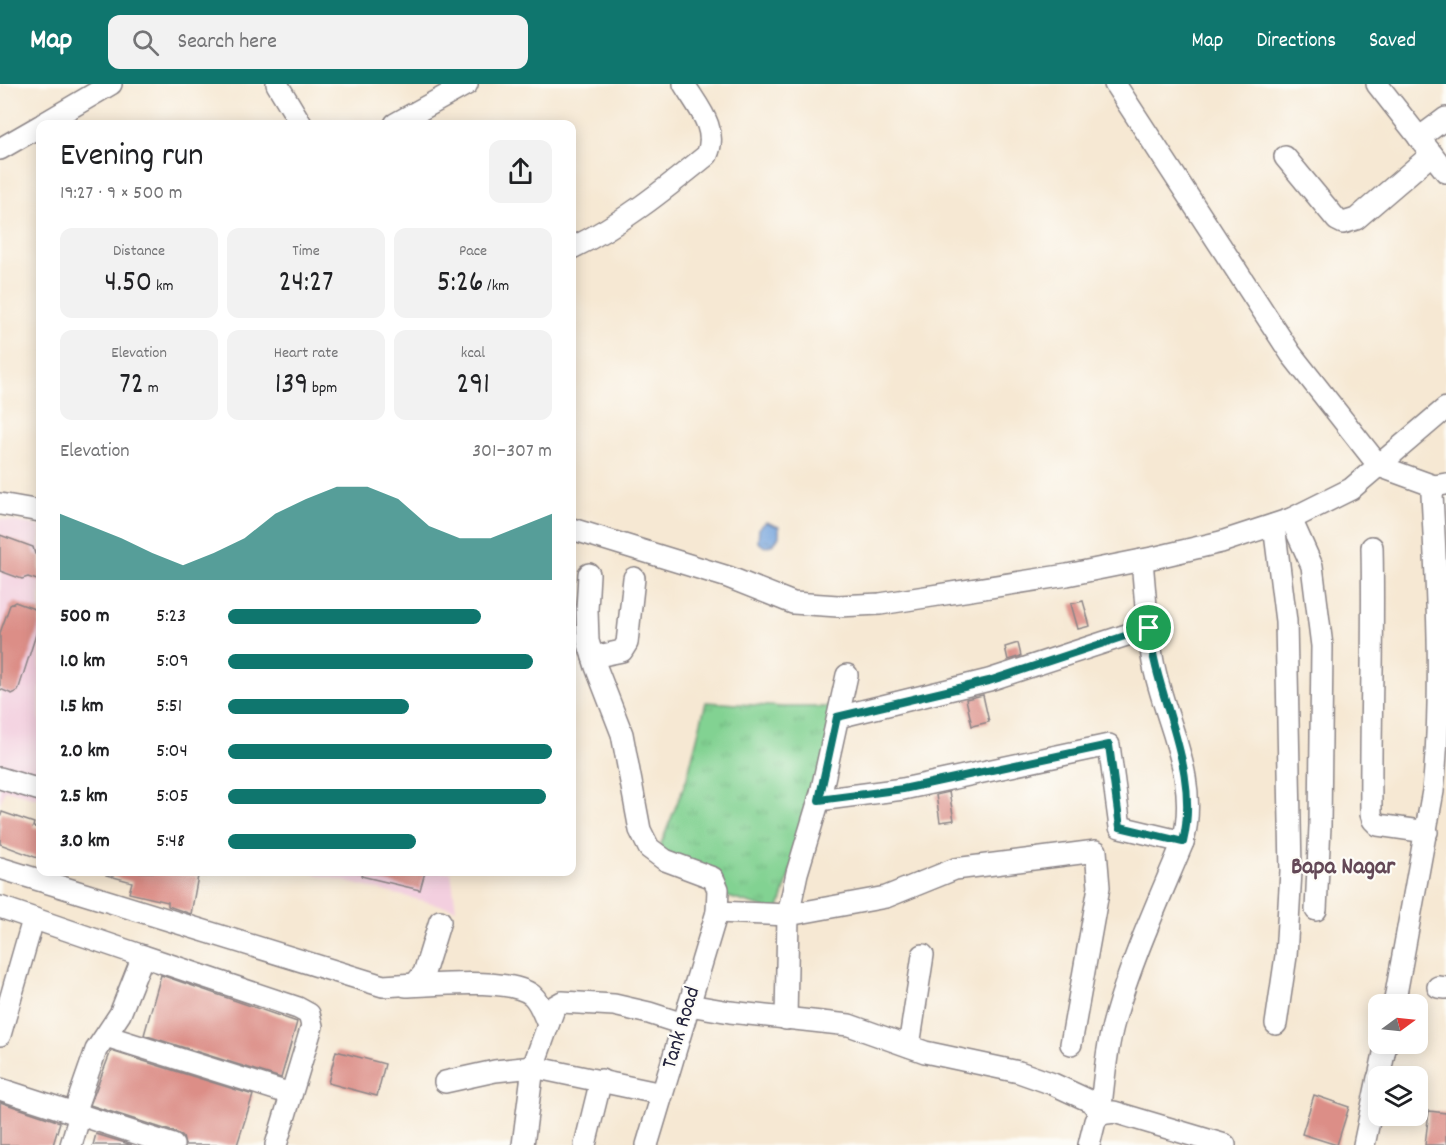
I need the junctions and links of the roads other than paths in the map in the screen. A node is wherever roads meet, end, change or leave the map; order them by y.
1 (111, 84) edge
2 (277, 84) edge
3 (467, 84) edge
4 (684, 84) edge
5 (1114, 84) edge
6 (1377, 84) edge
7 (1446, 118) edge
8 (50, 120) edge
9 (299, 120) edge
10 (401, 120) edge
11 (36, 128) edge
12 (1425, 146) junction
13 (0, 149) edge
14 (1285, 157) dead end
15 (1446, 172) edge
16 (576, 246) edge
17 (1446, 408) edge
18 (1379, 466) junction
19 (1437, 488) edge
20 (0, 504) edge
21 (36, 510) edge
22 (1282, 522) junction
23 (576, 530) edge
24 (1372, 547) dead end
25 (1142, 560) junction
26 (589, 574) dead end
27 (634, 578) dead end
28 (1149, 628) junction
29 (593, 657) junction
30 (847, 675) dead end
31 (837, 717) junction
32 (1441, 760) edge
33 (0, 778) edge
34 (36, 789) edge
35 (819, 800) junction
36 (1427, 832) junction
37 (1183, 842) junction
38 (0, 868) edge
39 (0, 907) edge
40 (1316, 910) dead end
41 (717, 912) junction
42 (788, 915) junction
43 (33, 920) junction
44 (440, 921) dead end
45 (923, 955) dead end
46 (142, 956) junction
47 (402, 986) junction
48 (1396, 994) edge
49 (686, 1014) junction
50 (786, 1019) junction
51 (548, 1024) junction
52 (1276, 1024) dead end
53 (0, 1035) edge
54 (106, 1036) junction
55 (1071, 1044) dead end
56 (909, 1046) junction
57 (533, 1067) junction
58 (601, 1080) junction
59 (445, 1082) dead end
60 (0, 1089) edge
61 (291, 1094) junction
62 (662, 1094) junction
63 (77, 1114) junction
64 (1100, 1114) junction
65 (1368, 1126) edge
66 (71, 1145) edge
67 (173, 1145) edge
68 (276, 1145) edge
69 (523, 1145) edge
70 (585, 1145) edge
71 (647, 1145) edge
72 (1089, 1145) edge
73 (1225, 1145) edge
74 (1364, 1145) edge

1 - 8 street
2 - 9 street
3 - 10 street
4 - 16 street
5 - 18 street
6 - 12 street
7 - 12 street
11 - 13 street
12 - 14 street
12 - 15 street
17 - 18 street
18 - 19 street
18 - 22 street
19 - 32 street
20 - 21 street
22 - 25 street
22 - 40 street
22 - 52 street
23 - 25 street
24 - 36 street
25 - 28 street
26 - 29 street
27 - 29 street
28 - 31 street
28 - 37 street
29 - 41 street
30 - 31 street
31 - 35 street
32 - 36 street
33 - 34 street
35 - 37 street
35 - 42 street
36 - 48 street
37 - 64 street
38 - 47 street
39 - 43 street
41 - 42 street
41 - 49 street, Tank Road
42 - 50 street
42 - 55 street
43 - 46 street
43 - 53 street
44 - 47 street
45 - 56 street
46 - 54 street
46 - 61 street
47 - 51 street
49 - 50 street
49 - 51 street
49 - 62 street, Tank Road
50 - 56 street
51 - 57 street
54 - 61 street
54 - 63 street
56 - 64 street
57 - 58 street
57 - 59 street
57 - 69 street
58 - 62 street
58 - 70 street
60 - 63 street
61 - 68 street
62 - 71 street, Tank Road
63 - 66 street
63 - 67 street
64 - 72 street
64 - 73 street
65 - 74 street

